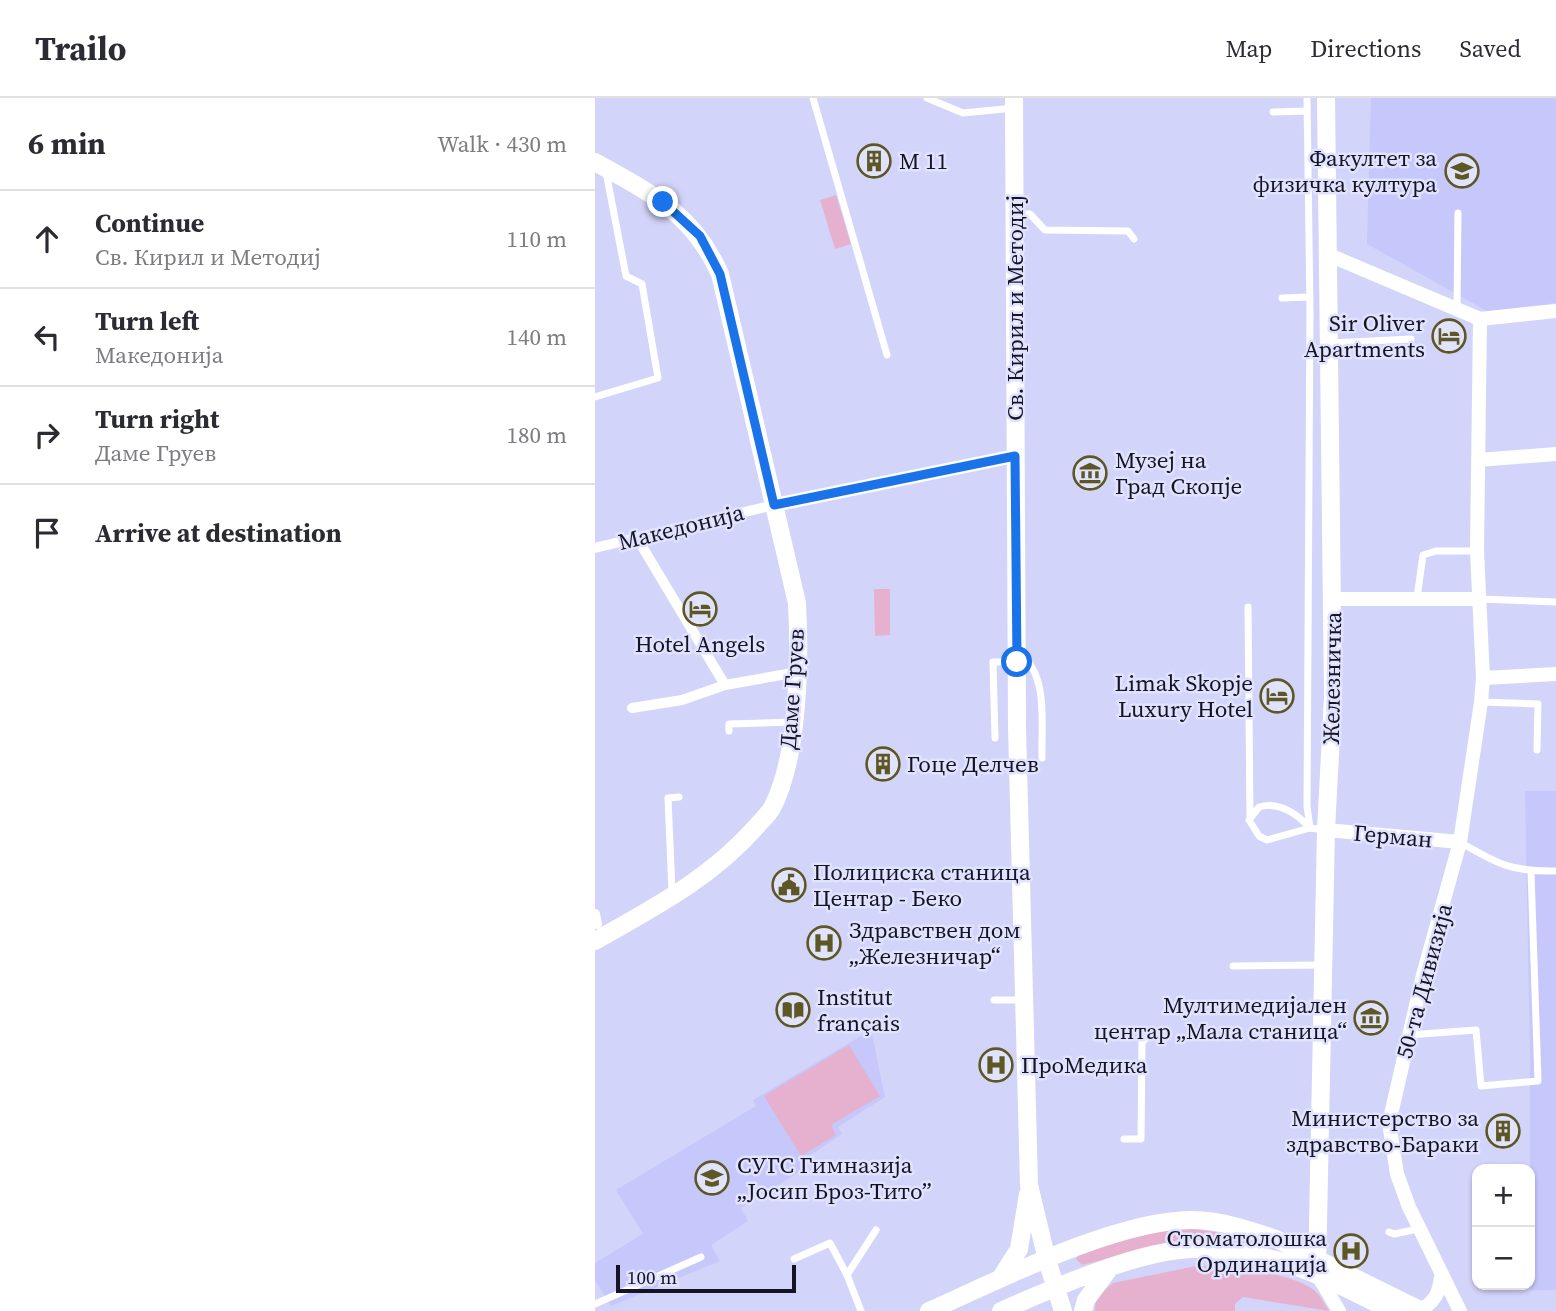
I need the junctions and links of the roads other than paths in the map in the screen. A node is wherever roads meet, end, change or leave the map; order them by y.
1 (813, 98) edge
2 (927, 98) edge
3 (1307, 98) edge
4 (1327, 98) edge
5 (1014, 103) edge
6 (1307, 111) junction
7 (1273, 112) dead end
8 (600, 165) edge
9 (1458, 212) dead end
10 (1015, 214) junction
11 (1134, 239) dead end
12 (1329, 255) junction
13 (1282, 298) dead end
14 (1309, 298) junction
15 (1310, 310) junction
16 (1329, 310) junction
17 (1457, 311) junction
18 (1556, 312) edge
19 (1480, 319) junction
20 (1411, 340) dead end
21 (1330, 343) junction
22 (887, 355) dead end
23 (595, 397) edge
24 (1556, 454) edge
25 (1015, 456) junction
26 (1478, 460) junction
27 (774, 505) junction
28 (637, 538) junction
29 (595, 548) edge
30 (1477, 551) junction
31 (1417, 598) junction
32 (1334, 599) junction
33 (1478, 599) junction
34 (1556, 602) edge
35 (1248, 607) dead end
36 (1017, 656) junction
37 (798, 672) junction
38 (1556, 674) edge
39 (1483, 678) junction
40 (725, 685) junction
41 (1481, 702) junction
42 (632, 708) dead end
43 (793, 722) junction
44 (729, 731) dead end
45 (995, 738) dead end
46 (1537, 750) dead end
47 (1042, 758) dead end
48 (679, 797) dead end
49 (1250, 817) junction
50 (1318, 829) junction
51 (1460, 842) junction
52 (1556, 871) edge
53 (1531, 872) junction
54 (673, 897) junction
55 (596, 926) edge
56 (1322, 965) junction
57 (1233, 966) dead end
58 (994, 1000) dead end
59 (1024, 1000) junction
60 (1154, 1032) dead end
61 (1408, 1035) junction
62 (1124, 1139) dead end
63 (1029, 1185) junction
64 (1418, 1229) junction
65 (876, 1230) dead end
66 (1389, 1232) dead end
67 (701, 1257) dead end
68 (794, 1259) dead end
69 (1047, 1260) junction
70 (1316, 1266) junction
71 (1109, 1269) junction
72 (847, 1275) junction
73 (1441, 1277) junction
74 (1000, 1279) junction
75 (1056, 1288) junction
76 (595, 1304) edge
77 (1015, 1309) edge
78 (1385, 1310) edge
79 (1421, 1310) edge
80 (861, 1311) edge
81 (929, 1311) edge
82 (1063, 1311) edge
83 (1083, 1311) edge
84 (1339, 1311) edge
85 (1460, 1311) edge

1 - 22 lane
2 - 5 lane
3 - 6 lane
4 - 12 street, Железничка
5 - 10 street, Св. Кирил и Методиј
6 - 7 lane
6 - 14 lane
8 - 23 lane
8 - 27 street, Даме Груев
9 - 17 lane
10 - 11 lane
10 - 25 street, Св. Кирил и Методиј
12 - 16 street, Железничка
12 - 17 street
13 - 14 lane
14 - 15 lane
15 - 16 lane
15 - 50 lane
16 - 21 street, Железничка
17 - 19 street
18 - 19 street
19 - 26 street, 50-та Дивизија
20 - 21 lane
21 - 32 street, Железничка
24 - 26 street
25 - 27 street, Македонија
25 - 36 street, Св. Кирил и Методиј
26 - 30 street, 50-та Дивизија
27 - 28 street, Македонија
27 - 37 street, Даме Груев
28 - 29 street, Македонија
28 - 40 street
30 - 31 lane
30 - 33 street, 50-та Дивизија
31 - 32 street
31 - 33 street
32 - 50 street, Железничка
33 - 34 lane
33 - 39 street, 50-та Дивизија
35 - 49 lane
36 - 45 lane
36 - 47 lane
36 - 59 street, Св. Кирил и Методиј
37 - 40 street
37 - 43 street, Даме Груев
38 - 39 street
39 - 41 street, 50-та Дивизија
40 - 42 street
41 - 46 lane
41 - 51 street, 50-та Дивизија
43 - 44 lane
43 - 54 street, Даме Груев
48 - 54 lane
49 - 50 lane
49 - 50 lane
50 - 51 street, Герман
50 - 56 street, Железничка
51 - 53 lane
51 - 61 street, 50-та Дивизија
52 - 53 lane
53 - 61 lane
54 - 55 street, Даме Груев
56 - 57 lane
56 - 70 street, Железничка
58 - 59 lane
59 - 63 street, Св. Кирил и Методиј
60 - 62 lane
61 - 64 street, 50-та Дивизија
63 - 69 street, Св. Кирил и Методиј
63 - 74 street
64 - 66 lane
64 - 73 street, 50-та Дивизија
65 - 72 lane
67 - 76 lane
68 - 72 lane
69 - 70 street
69 - 74 street
69 - 75 street, Св. Кирил и Методиј
70 - 71 street
70 - 78 street
70 - 79 street
70 - 84 street
71 - 75 street
71 - 83 street
72 - 80 lane
73 - 79 street
73 - 85 street, 50-та Дивизија
74 - 81 street
75 - 77 street
75 - 82 street, Св. Кирил и Методиј

